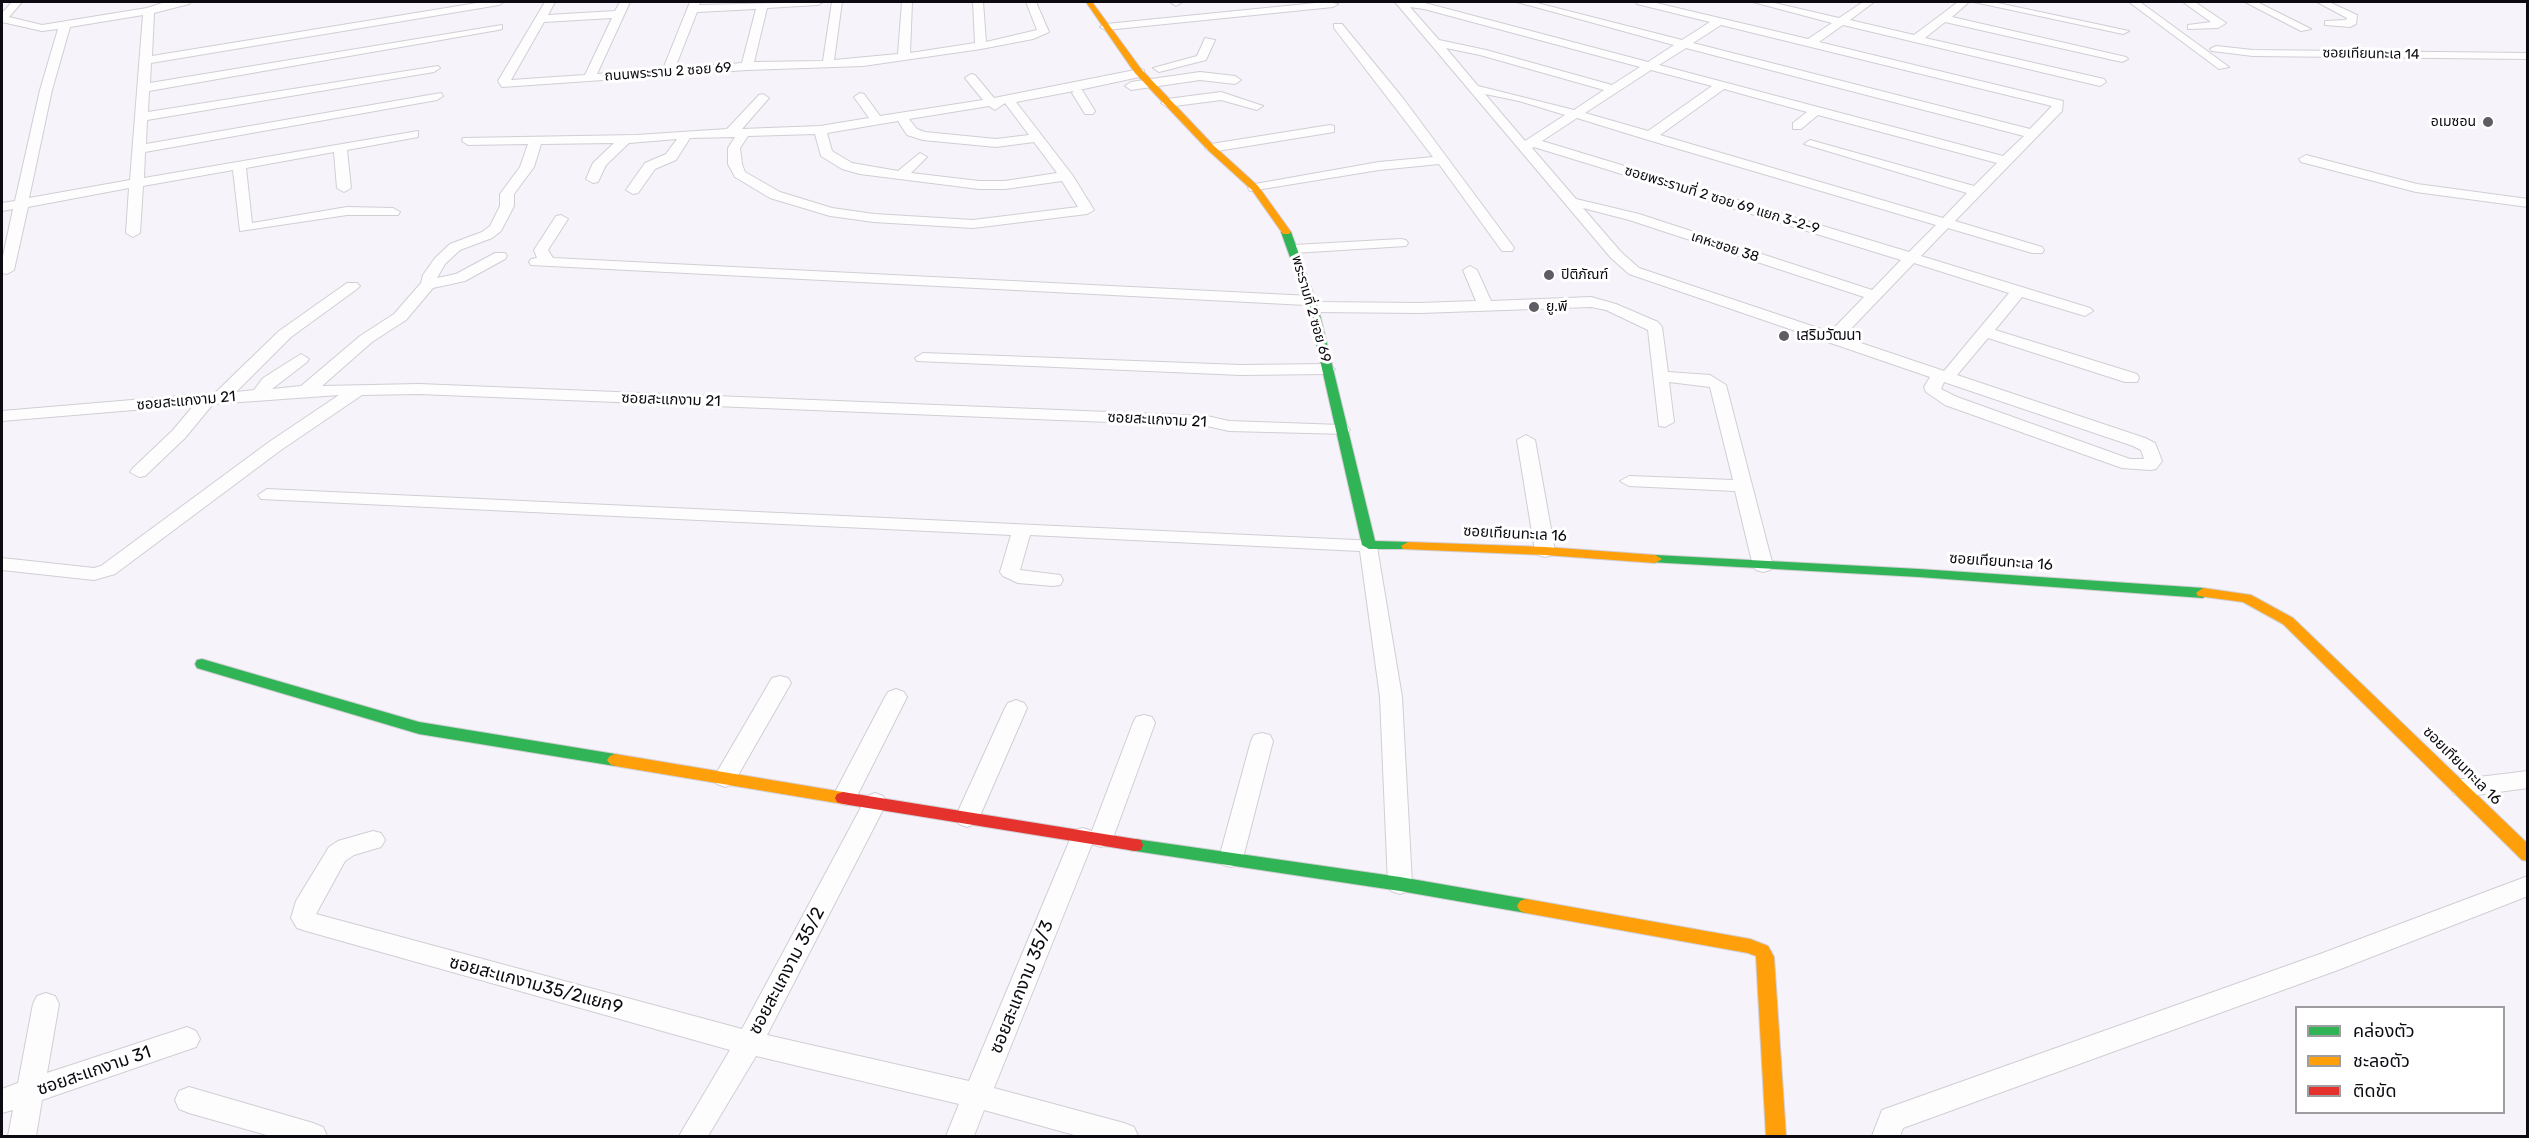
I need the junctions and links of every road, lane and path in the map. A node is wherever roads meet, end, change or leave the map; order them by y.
1 (17, 2) edge
2 (185, 2) edge
3 (500, 2) edge
4 (550, 2) edge
5 (625, 2) edge
6 (818, 2) edge
7 (837, 2) edge
8 (908, 2) edge
9 (978, 2) edge
10 (1031, 2) edge
11 (1089, 2) edge
12 (1401, 2) edge
13 (1522, 2) edge
14 (1641, 2) edge
15 (1758, 2) edge
16 (1869, 2) edge
17 (1964, 2) edge
18 (1979, 2) edge
19 (2134, 2) edge
20 (2188, 2) edge
21 (2250, 2) edge
22 (2322, 2) edge
23 (2334, 2) edge
24 (2355, 3) edge
25 (1333, 4) dead end
26 (693, 5) edge
27 (762, 5) junction
28 (149, 11) junction
29 (620, 14) junction
30 (1464, 16) junction
31 (1942, 18) junction
32 (2, 19) edge
33 (540, 19) junction
34 (1719, 21) junction
35 (1841, 21) junction
36 (2329, 23) dead end
37 (65, 24) junction
38 (1338, 26) dead end
39 (498, 27) dead end
40 (1106, 27) junction
41 (2192, 27) dead end
42 (2305, 29) dead end
43 (2123, 31) dead end
44 (1436, 32) junction
45 (1917, 39) junction
46 (1209, 40) dead end
47 (1685, 43) junction
48 (1810, 43) junction
49 (2445, 44) dead end
50 (981, 46) junction
51 (2216, 49) dead end
52 (2462, 55) junction
53 (2528, 56) edge
54 (904, 58) junction
55 (2122, 59) dead end
56 (145, 61) junction
57 (828, 64) junction
58 (1950, 64) dead end
59 (1650, 65) junction
60 (747, 66) junction
61 (2223, 67) dead end
62 (434, 68) dead end
63 (668, 72) junction
64 (1938, 74) junction
65 (1142, 76) junction
66 (590, 78) junction
67 (971, 78) dead end
68 (1235, 80) dead end
69 (2100, 82) dead end
70 (1722, 85) junction
71 (143, 88) junction
72 (1477, 89) junction
73 (1613, 89) junction
74 (1078, 93) junction
75 (437, 96) dead end
76 (860, 96) dead end
77 (763, 98) dead end
78 (936, 98) dead end
79 (1010, 101) junction
80 (1167, 103) junction
81 (994, 104) junction
82 (1257, 106) dead end
83 (944, 110) junction
84 (1816, 110) junction
85 (1089, 111) dead end
86 (1574, 114) junction
87 (141, 117) junction
88 (903, 119) junction
89 (877, 121) junction
90 (641, 125) dead end
91 (1797, 126) dead end
92 (1330, 129) dead end
93 (819, 133) junction
94 (413, 134) dead end
95 (738, 134) junction
96 (2034, 134) junction
97 (686, 135) junction
98 (1650, 136) junction
99 (1036, 138) junction
100 (629, 140) junction
101 (468, 141) dead end
102 (535, 141) junction
103 (1810, 144) dead end
104 (1528, 145) junction
105 (340, 147) junction
106 (1211, 148) junction
107 (140, 149) junction
108 (920, 158) dead end
109 (2306, 159) dead end
110 (1441, 160) junction
111 (2006, 161) junction
112 (240, 165) junction
113 (900, 176) junction
114 (1066, 176) junction
115 (593, 179) dead end
116 (135, 184) junction
117 (344, 188) dead end
118 (1255, 188) junction
119 (633, 190) dead end
120 (1976, 191) junction
121 (24, 203) junction
122 (1574, 203) junction
123 (2528, 203) edge
124 (2, 207) edge
125 (393, 212) dead end
126 (561, 219) dead end
127 (1946, 222) junction
128 (133, 233) dead end
129 (1401, 243) dead end
130 (1507, 248) dead end
131 (1294, 249) junction
132 (2037, 250) dead end
133 (500, 256) dead end
134 (1911, 259) junction
135 (7, 270) dead end
136 (1470, 270) dead end
137 (428, 284) junction
138 (352, 286) dead end
139 (2019, 291) junction
140 (1875, 296) junction
141 (1312, 304) junction
142 (1486, 306) junction
143 (2085, 311) dead end
144 (1986, 332) junction
145 (1833, 338) junction
146 (923, 358) dead end
147 (301, 359) dead end
148 (1327, 369) junction
149 (1660, 376) junction
150 (1944, 376) junction
151 (2131, 378) dead end
152 (358, 390) junction
153 (306, 391) junction
154 (258, 395) junction
155 (214, 398) junction
156 (5, 419) edge
157 (1665, 422) dead end
158 (1341, 430) junction
159 (1526, 440) dead end
160 (140, 472) dead end
161 (1629, 481) dead end
162 (1742, 486) junction
163 (267, 495) dead end
164 (1022, 530) junction
165 (1369, 545) junction
166 (1545, 551) junction
167 (2, 564) edge
168 (1763, 566) junction
169 (1053, 580) dead end
170 (202, 664) dead end
171 (780, 683) dead end
172 (896, 697) dead end
173 (1016, 708) dead end
174 (1144, 723) dead end
175 (1262, 741) dead end
176 (725, 778) junction
177 (2528, 779) edge
178 (2462, 788) junction
179 (845, 796) junction
180 (875, 802) junction
181 (968, 818) junction
182 (1092, 837) junction
183 (373, 840) dead end
184 (2528, 855) edge
185 (1231, 858) junction
186 (1400, 884) junction
187 (2528, 886) edge
188 (46, 1004) dead end
189 (187, 1039) dead end
190 (749, 1043) junction
191 (30, 1093) junction
192 (978, 1096) junction
193 (189, 1100) dead end
194 (2, 1101) edge
195 (22, 1137) edge
196 (313, 1137) edge
197 (693, 1137) edge
198 (960, 1137) edge
199 (1124, 1137) edge
200 (1776, 1137) edge
201 (1886, 1137) edge

1 - 32 street
2 - 28 street
3 - 56 street
4 - 33 street, ถนนพระราม 2 ซอย 69
5 - 29 street, ถนนพระราม 2 ซอย 69
6 - 27 street
7 - 57 street
8 - 54 street
9 - 50 street
10 - 50 street, ถนนพระราม 2 ซอย 69
11 - 40 street, พระรามที่ 2 ซอย 69
12 - 30 street
12 - 44 street
13 - 47 street
14 - 34 street
15 - 35 street
16 - 35 street
17 - 31 street
18 - 43 street
19 - 61 street
20 - 41 street
21 - 42 street
22 - 36 street
23 - 24 street
25 - 40 street
26 - 27 street
26 - 63 street
27 - 60 street, ถนนพระราม 2 ซอย 69
28 - 37 street
28 - 56 street
29 - 33 street
29 - 66 street, ถนนพระราม 2 ซอย 69
30 - 44 street
30 - 59 street
31 - 45 street
31 - 55 street
32 - 37 street
33 - 66 street, ถนนพระราม 2 ซอย 69
34 - 47 street
34 - 48 street
35 - 45 street
35 - 48 street
37 - 121 street
38 - 110 street
39 - 71 street
40 - 65 street, พระรามที่ 2 ซอย 69
44 - 72 street
44 - 73 street
45 - 69 street
46 - 65 street
47 - 59 street
47 - 96 street
48 - 64 street
49 - 52 street
50 - 54 street, ถนนพระราม 2 ซอย 69
51 - 52 street, ซอยเทียนทะเล 14
52 - 53 street, ซอยเทียนทะเล 14
54 - 57 street, ถนนพระราม 2 ซอย 69
56 - 71 street
57 - 60 street, ถนนพระราม 2 ซอย 69
58 - 64 street
59 - 70 street
59 - 73 street
60 - 63 street, ถนนพระราม 2 ซอย 69
62 - 87 street
63 - 66 street, ถนนพระราม 2 ซอย 69
64 - 96 street
65 - 68 street
65 - 74 street
65 - 79 street
65 - 80 street, พระรามที่ 2 ซอย 69
67 - 81 street
70 - 84 street
70 - 98 street
71 - 87 street
72 - 86 street
72 - 104 street
73 - 86 street
74 - 79 street
74 - 85 street
75 - 107 street
76 - 89 street
77 - 95 street
78 - 83 street
79 - 81 street
79 - 99 street
80 - 82 street
80 - 106 street, พระรามที่ 2 ซอย 69
81 - 83 street
81 - 88 street
83 - 88 street
84 - 91 street
84 - 111 street
86 - 98 street
86 - 104 street
87 - 107 street
88 - 89 street
88 - 93 street
88 - 99 street
89 - 93 street
90 - 100 street
92 - 106 street
93 - 95 street
93 - 113 street
94 - 105 street
95 - 97 street
95 - 114 street
96 - 111 street
97 - 100 street
97 - 119 street
98 - 127 street
99 - 114 street
100 - 102 street
100 - 115 street
101 - 102 street
102 - 137 street
103 - 120 street
104 - 122 street
104 - 134 street, ซอยพระรามที่ 2 ซอย 69 แยก 3-2-9
105 - 112 street
105 - 117 street
106 - 118 street, พระรามที่ 2 ซอย 69
107 - 116 street
108 - 113 street
109 - 123 street
110 - 118 street
110 - 130 street
111 - 120 street
112 - 116 street
112 - 125 street
113 - 114 street
116 - 121 street
116 - 128 street
118 - 131 street, พระรามที่ 2 ซอย 69
120 - 127 street
121 - 124 street
121 - 135 street
122 - 140 street, เคหะซอย 38
122 - 145 street
126 - 141 street
127 - 132 street
127 - 134 street
129 - 131 street
131 - 141 street, พระรามที่ 2 ซอย 69
133 - 137 street
134 - 139 street, ซอยพระรามที่ 2 ซอย 69 แยก 3-2-9
134 - 140 street
136 - 142 street
137 - 153 street
138 - 155 street
139 - 143 street, ซอยพระรามที่ 2 ซอย 69 แยก 3-2-9
139 - 144 street
140 - 145 street
141 - 142 street
141 - 148 street, พระรามที่ 2 ซอย 69
142 - 149 street
144 - 150 street
144 - 151 street
145 - 150 street
146 - 148 street
147 - 154 street
148 - 158 street, พระรามที่ 2 ซอย 69
149 - 157 street
149 - 162 street
150 - 150 street
152 - 153 street, ซอยสะแกงาม 21
152 - 158 street, ซอยสะแกงาม 21
152 - 167 street
153 - 154 street, ซอยสะแกงาม 21
154 - 155 street, ซอยสะแกงาม 21
155 - 156 street, ซอยสะแกงาม 21
155 - 160 street
158 - 165 street, พระรามที่ 2 ซอย 69
159 - 166 street
161 - 162 street
162 - 168 street
163 - 164 street
164 - 165 street
164 - 169 street
165 - 166 street, ซอยเทียนทะเล 16
165 - 186 street
166 - 168 street, ซอยเทียนทะเล 16
168 - 178 street, ซอยเทียนทะเล 16
170 - 176 street
171 - 176 street
172 - 179 street
173 - 181 street
174 - 182 street, ซอยสะแกงาม 35/3
175 - 185 street
176 - 179 street
177 - 178 street
178 - 184 street, ซอยเทียนทะเล 16
179 - 180 street
180 - 181 street
180 - 190 street, ซอยสะแกงาม 35/2
181 - 182 street
182 - 185 street
182 - 192 street, ซอยสะแกงาม 35/3
183 - 190 street, ซอยสะแกงาม35/2แยก9
185 - 186 street
186 - 200 street
187 - 201 street
188 - 191 street
189 - 191 street, ซอยสะแกงาม 31
190 - 192 street, ซอยสะแกงาม35/2แยก9
190 - 197 street, ซอยสะแกงาม 35/2
191 - 194 street, ซอยสะแกงาม 31
191 - 195 street
192 - 198 street, ซอยสะแกงาม 35/3
192 - 199 street, ซอยสะแกงาม35/2แยก9
193 - 196 street

